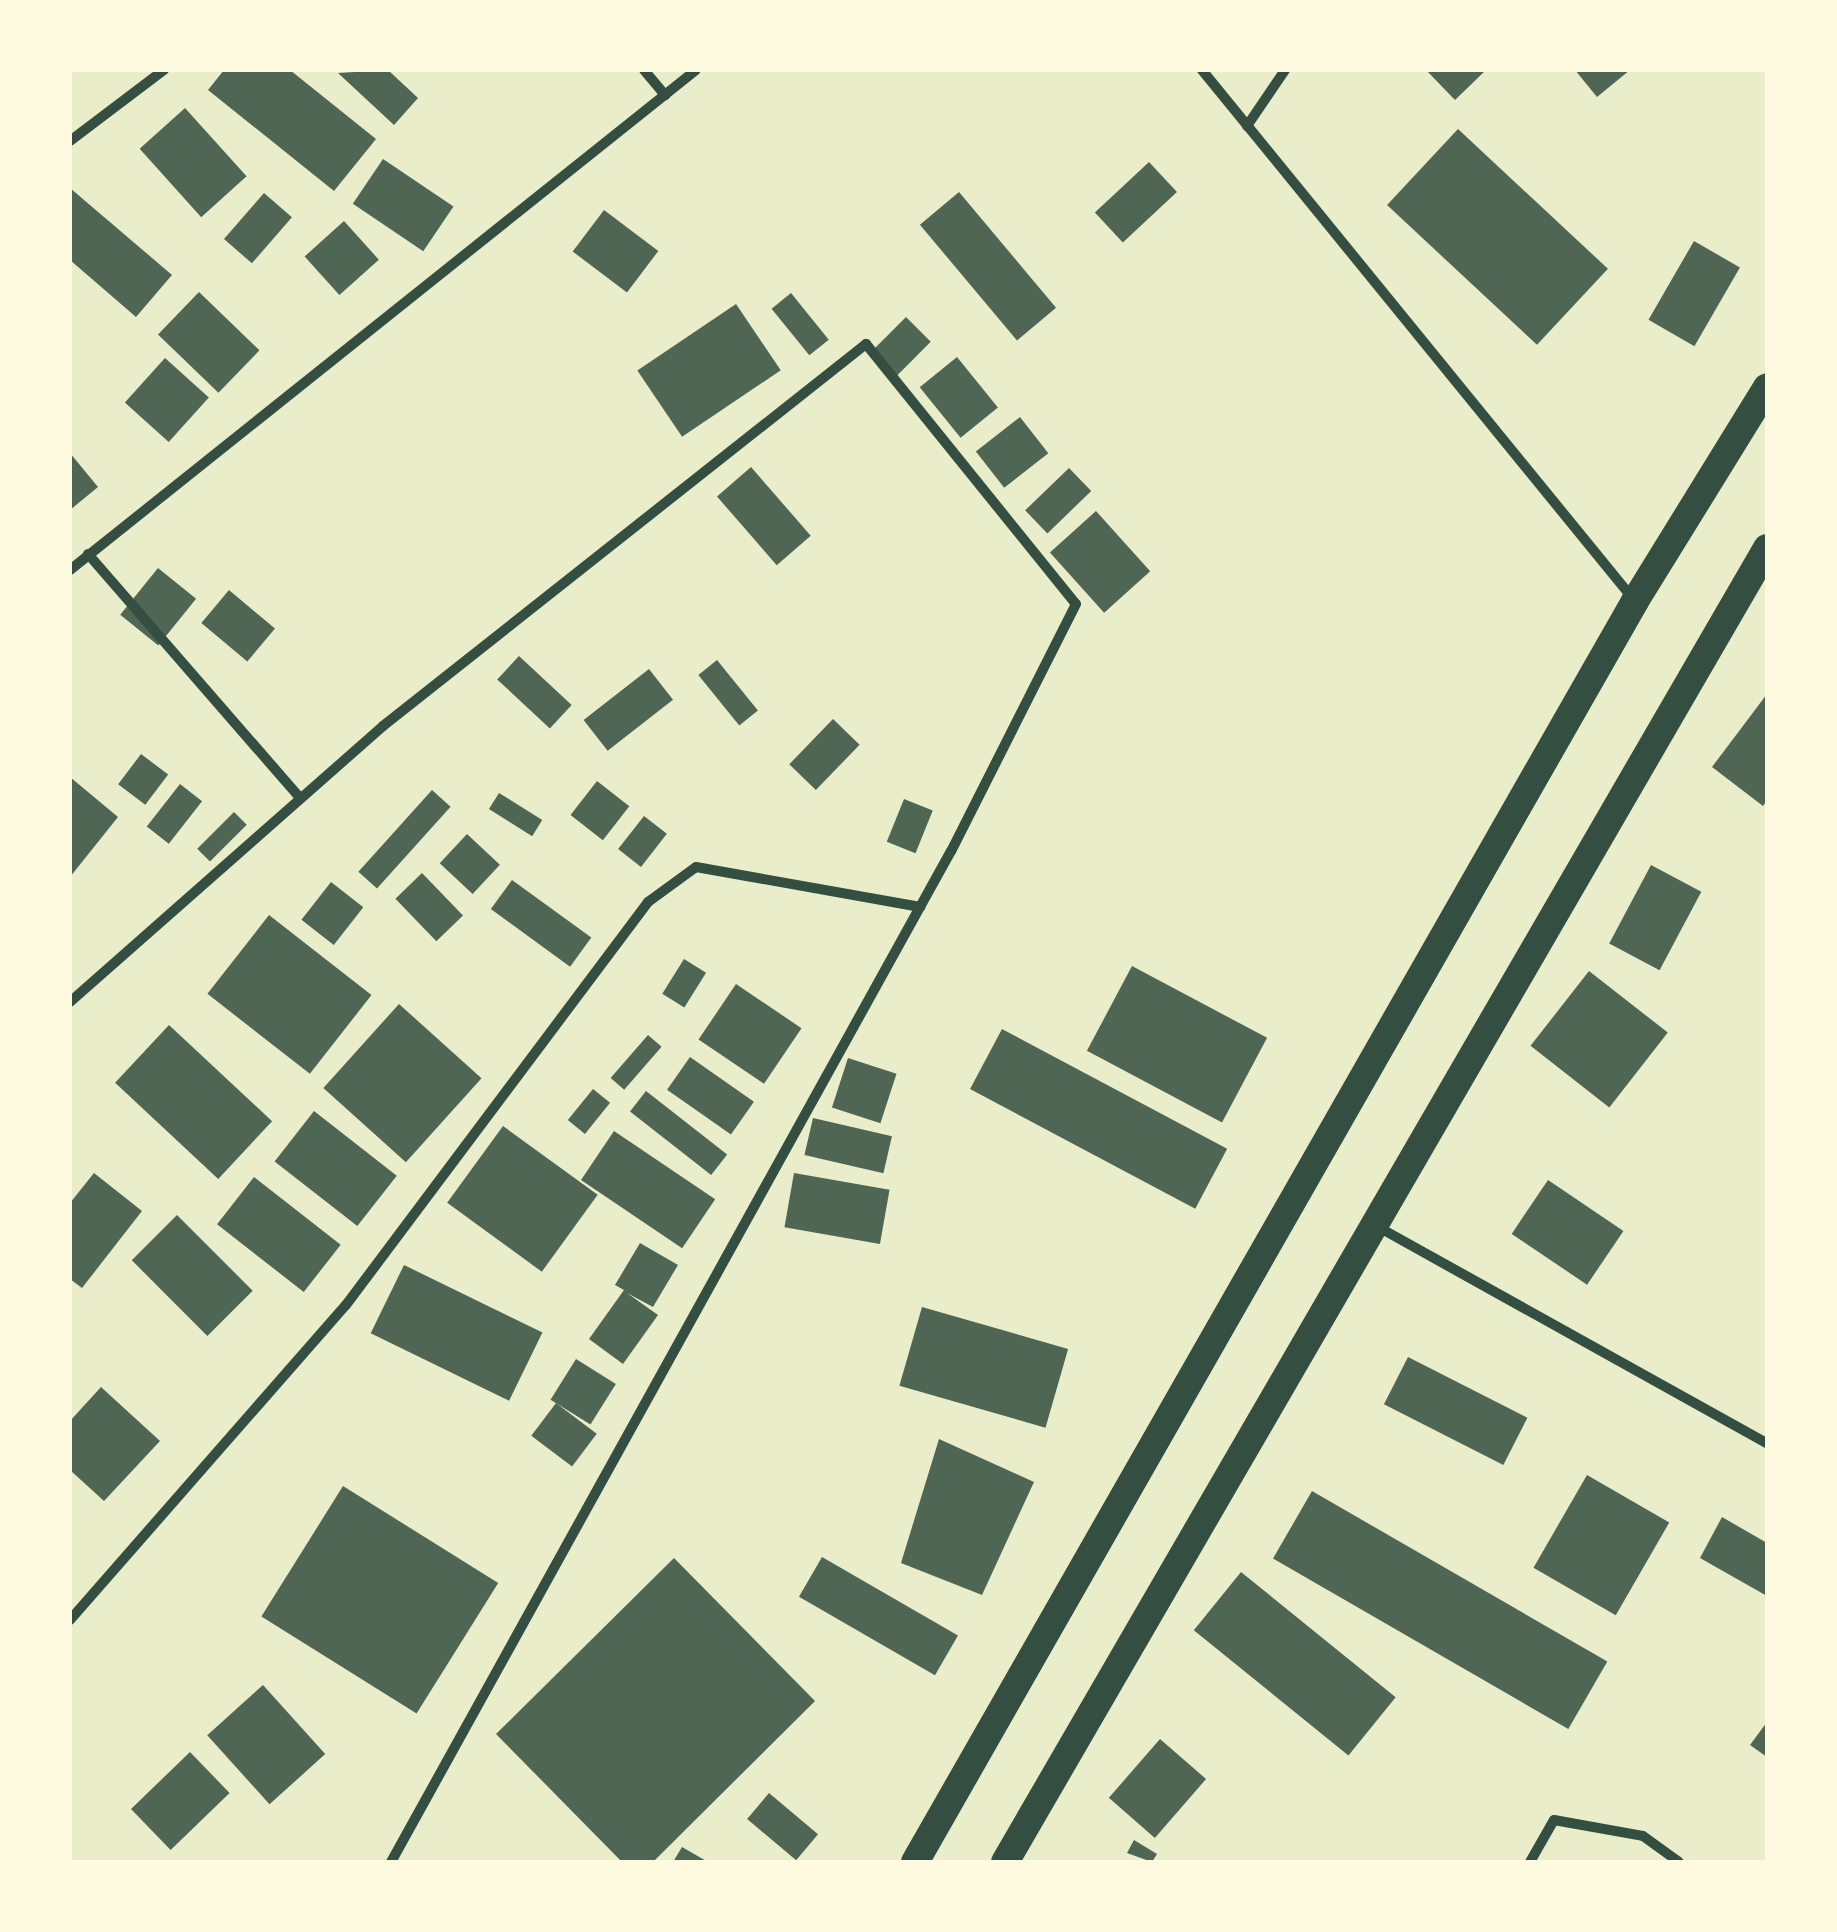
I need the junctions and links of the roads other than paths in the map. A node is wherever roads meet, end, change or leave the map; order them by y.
1 (164, 70) edge
2 (644, 70) edge
3 (696, 70) edge
4 (1202, 70) edge
5 (1285, 70) edge
6 (665, 95) junction
7 (1247, 126) junction
8 (70, 141) edge
9 (1767, 387) edge
10 (1767, 548) edge
11 (88, 554) junction
12 (70, 570) edge
13 (1635, 601) junction
14 (300, 798) junction
15 (920, 907) junction
16 (70, 1002) edge
17 (1380, 1228) junction
18 (1767, 1442) edge
19 (70, 1620) edge
20 (391, 1862) edge
21 (915, 1862) edge
22 (1005, 1862) edge
23 (1530, 1862) edge
24 (1679, 1862) edge

1 - 8 street
2 - 6 street
3 - 6 street
4 - 7 street
5 - 7 street
6 - 11 street
7 - 13 street
9 - 13 highway
10 - 17 highway
11 - 12 street
11 - 14 street
13 - 21 highway
14 - 15 street
14 - 16 street
15 - 19 street
15 - 20 street
17 - 18 street
17 - 22 highway
23 - 24 street

